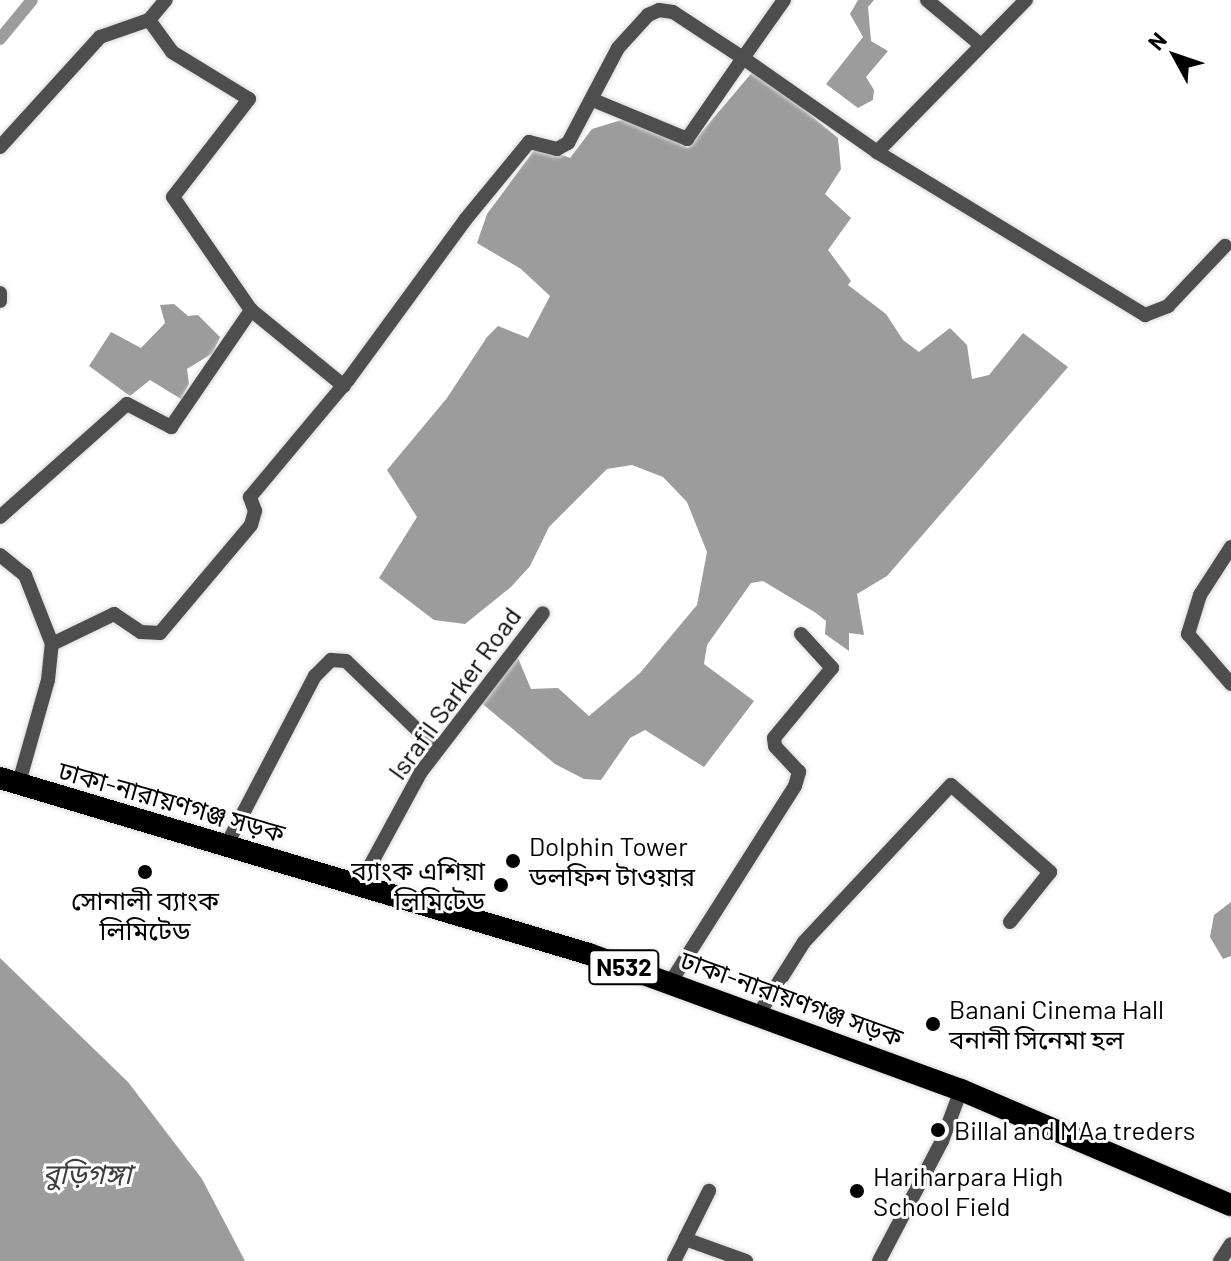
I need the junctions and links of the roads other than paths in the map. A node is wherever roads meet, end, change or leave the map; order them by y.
1 (166, 0) edge
2 (784, 0) edge
3 (927, 0) edge
4 (1026, 0) edge
5 (149, 20) junction
6 (981, 45) junction
7 (743, 58) junction
8 (593, 100) junction
9 (0, 147) edge
10 (877, 152) junction
11 (1229, 246) edge
12 (0, 293) edge
13 (0, 301) edge
14 (251, 310) junction
15 (344, 386) junction
16 (0, 517) edge
17 (1231, 547) edge
18 (0, 555) edge
19 (543, 613) dead end
20 (801, 634) dead end
21 (52, 644) junction
22 (1231, 684) edge
23 (437, 749) junction
24 (9, 782) edge
25 (227, 844) junction
26 (359, 886) junction
27 (1010, 922) dead end
28 (670, 983) junction
29 (758, 1015) junction
30 (961, 1090) junction
31 (709, 1191) dead end
32 (1231, 1205) edge
33 (685, 1239) junction
34 (1231, 1244) edge
35 (674, 1261) edge
36 (746, 1261) edge
37 (879, 1261) edge
38 (1220, 1261) edge

1 - 5 street
2 - 7 street
3 - 6 street
4 - 6 street
5 - 9 street
5 - 14 street
6 - 10 street
7 - 8 street
7 - 8 street
7 - 10 street
8 - 15 street
10 - 11 street
12 - 13 street
14 - 15 street
14 - 16 street
15 - 21 street
17 - 22 street
18 - 21 street
19 - 23 street, Israfil Sarker Road
20 - 28 street
21 - 24 street
23 - 25 street
23 - 26 street, Israfil Sarker Road
24 - 25 highway, ঢাকা-নারায়ণগঞ্জ সড়ক / N532
25 - 26 highway, ঢাকা-নারায়ণগঞ্জ সড়ক / N532
26 - 28 highway, ঢাকা-নারায়ণগঞ্জ সড়ক / N532
27 - 29 street
28 - 29 highway, ঢাকা-নারায়ণগঞ্জ সড়ক / N532
29 - 30 highway, ঢাকা-নারায়ণগঞ্জ সড়ক / N532
30 - 32 highway, ঢাকা-নারায়ণগঞ্জ সড়ক / N532
30 - 37 street
31 - 33 street
33 - 35 street
33 - 36 street
34 - 38 street

